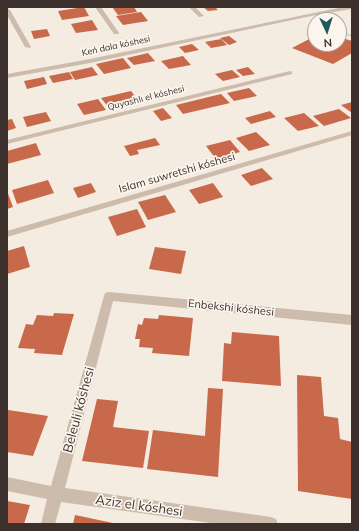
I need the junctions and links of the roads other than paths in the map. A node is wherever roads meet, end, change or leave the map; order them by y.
1 (98, 7) edge
2 (192, 7) edge
3 (352, 7) edge
4 (7, 10) edge
5 (201, 16) dead end
6 (116, 33) dead end
7 (28, 46) dead end
8 (290, 73) dead end
9 (7, 76) edge
10 (352, 133) edge
11 (7, 142) edge
12 (7, 234) edge
13 (109, 296) joint
14 (352, 320) edge
15 (7, 484) edge
16 (56, 494) junction
17 (48, 524) edge
18 (271, 524) edge

1 - 6 street
2 - 5 street
3 - 9 street, Keń dala kóshesi
4 - 7 street
8 - 11 street, Quyashlı el kóshesi
10 - 12 street, Islam suwretshi kóshesi
13 - 14 street, Enbekshi kóshesi
13 - 16 street, Beleuli kóshesi
15 - 16 street, Aziz el kóshesi
16 - 17 street, Beleuli kóshesi
16 - 18 street, Aziz el kóshesi

